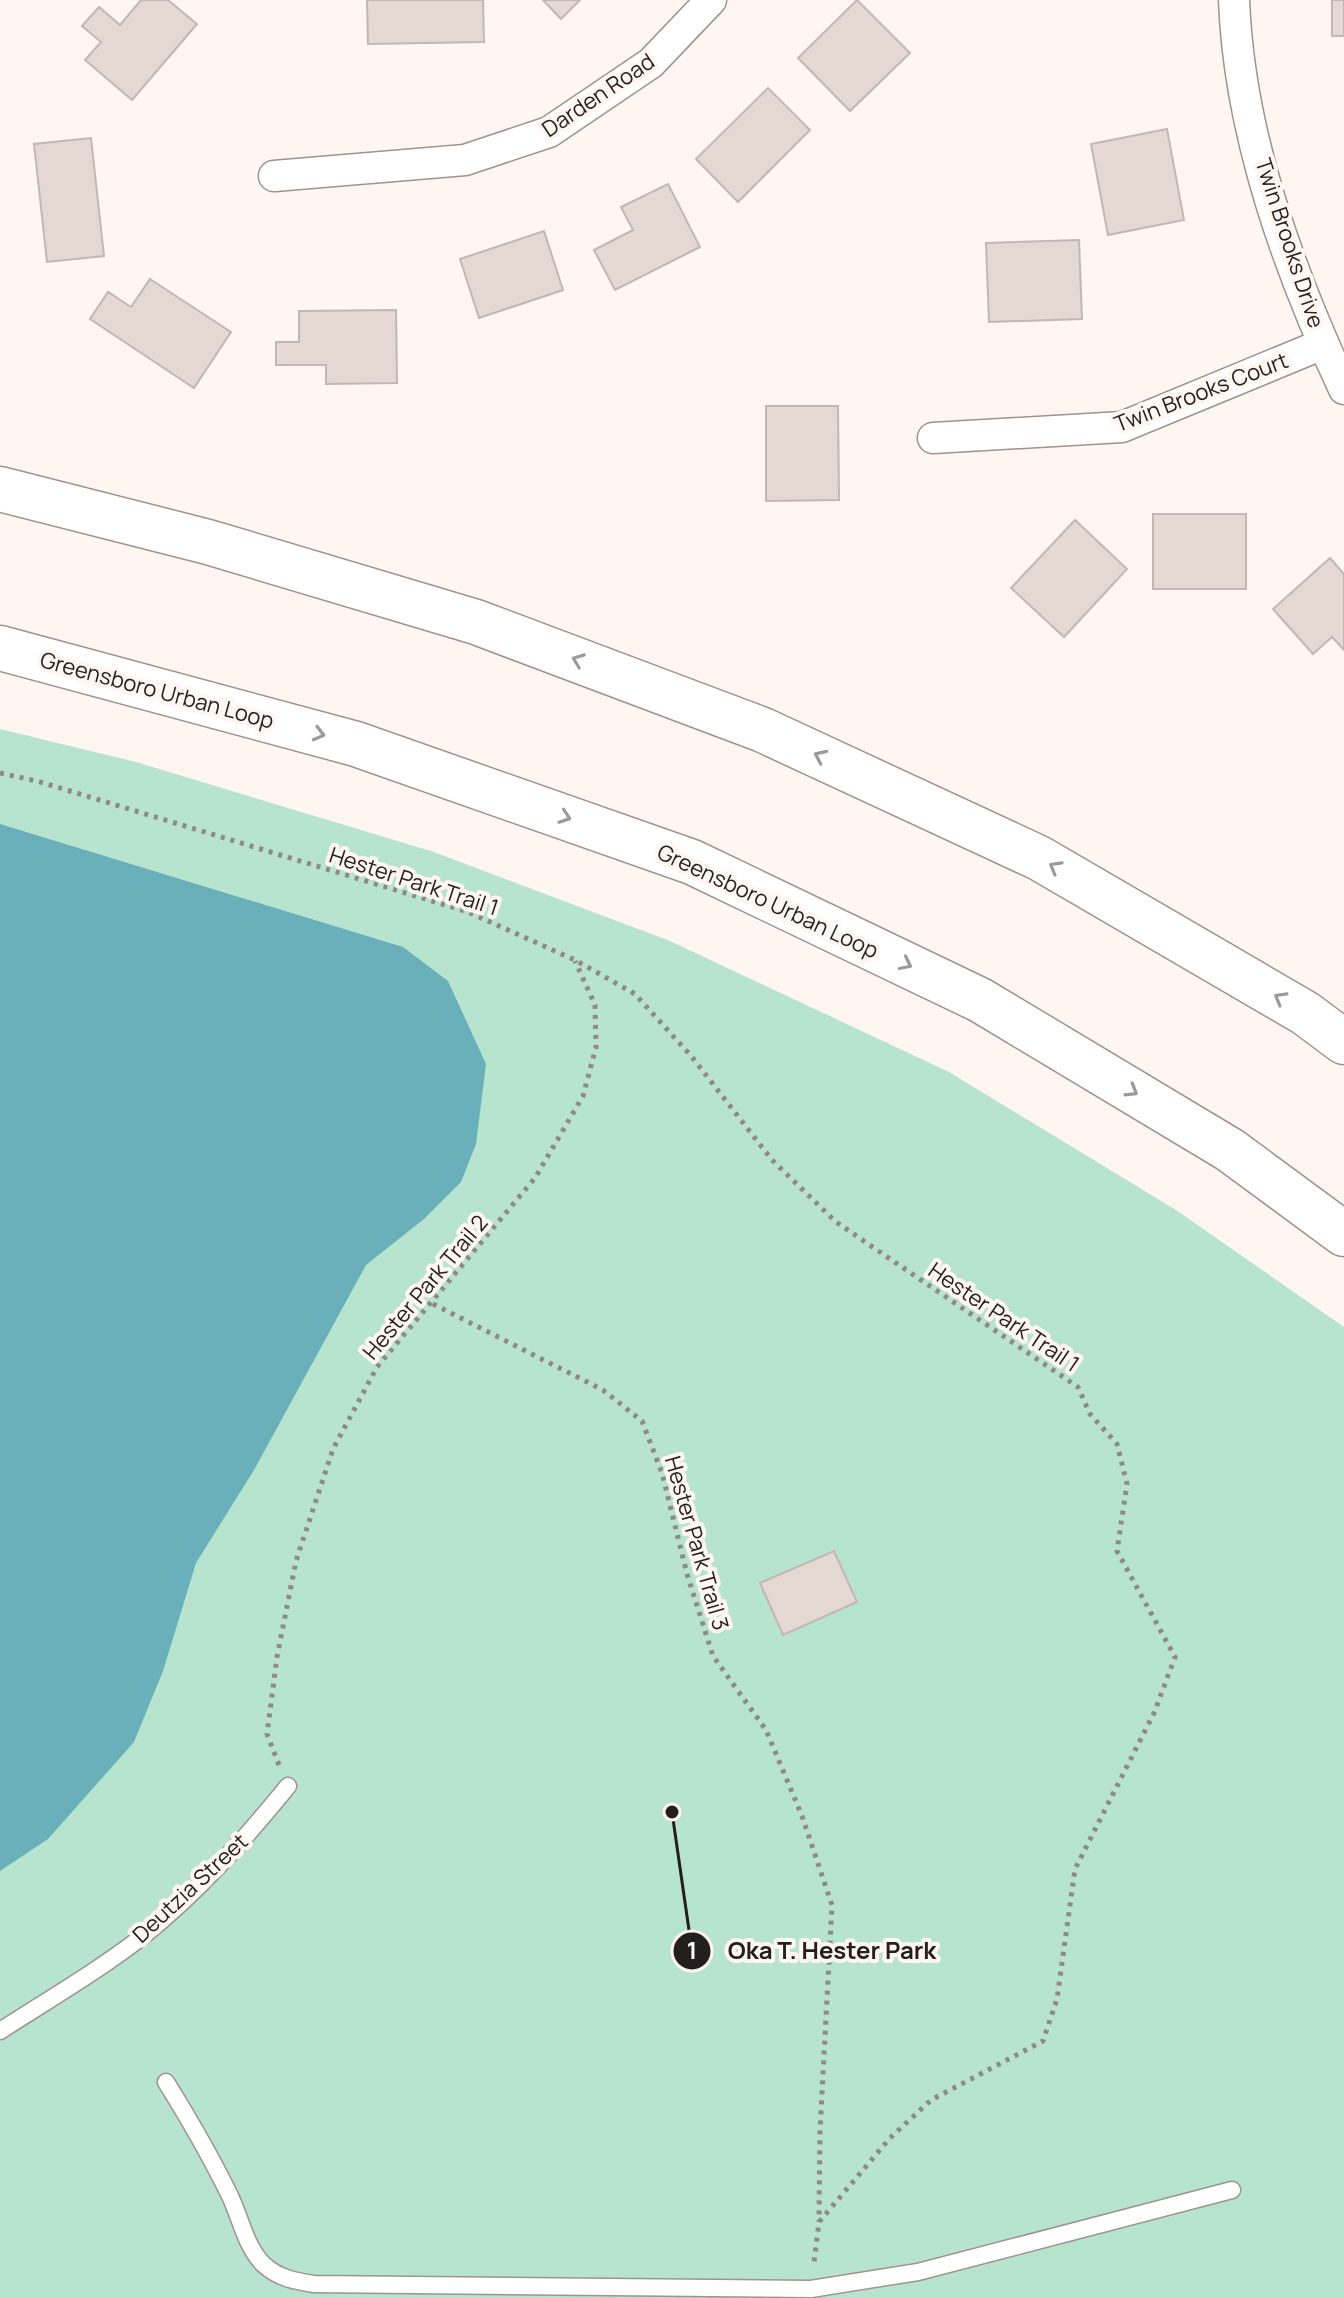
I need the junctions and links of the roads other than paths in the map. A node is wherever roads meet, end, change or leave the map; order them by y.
1 (711, 0) edge
2 (1234, 0) edge
3 (274, 176) dead end
4 (1323, 344) junction
5 (1344, 389) edge
6 (933, 438) dead end
7 (0, 489) edge
8 (0, 648) edge
9 (1344, 1042) edge
10 (1344, 1234) edge
11 (288, 1786) road end
12 (0, 2031) edge
13 (166, 2082) dead end
14 (1232, 2190) dead end
15 (812, 2294) edge

1 - 3 street, Darden Road
2 - 4 street, Twin Brooks Drive
4 - 5 street, Twin Brooks Drive
4 - 6 street, Twin Brooks Court
9 -> 7 highway
8 -> 10 highway, Greensboro Urban Loop
11 - 12 lane, Deutzia Street
13 - 15 lane
14 - 15 lane

